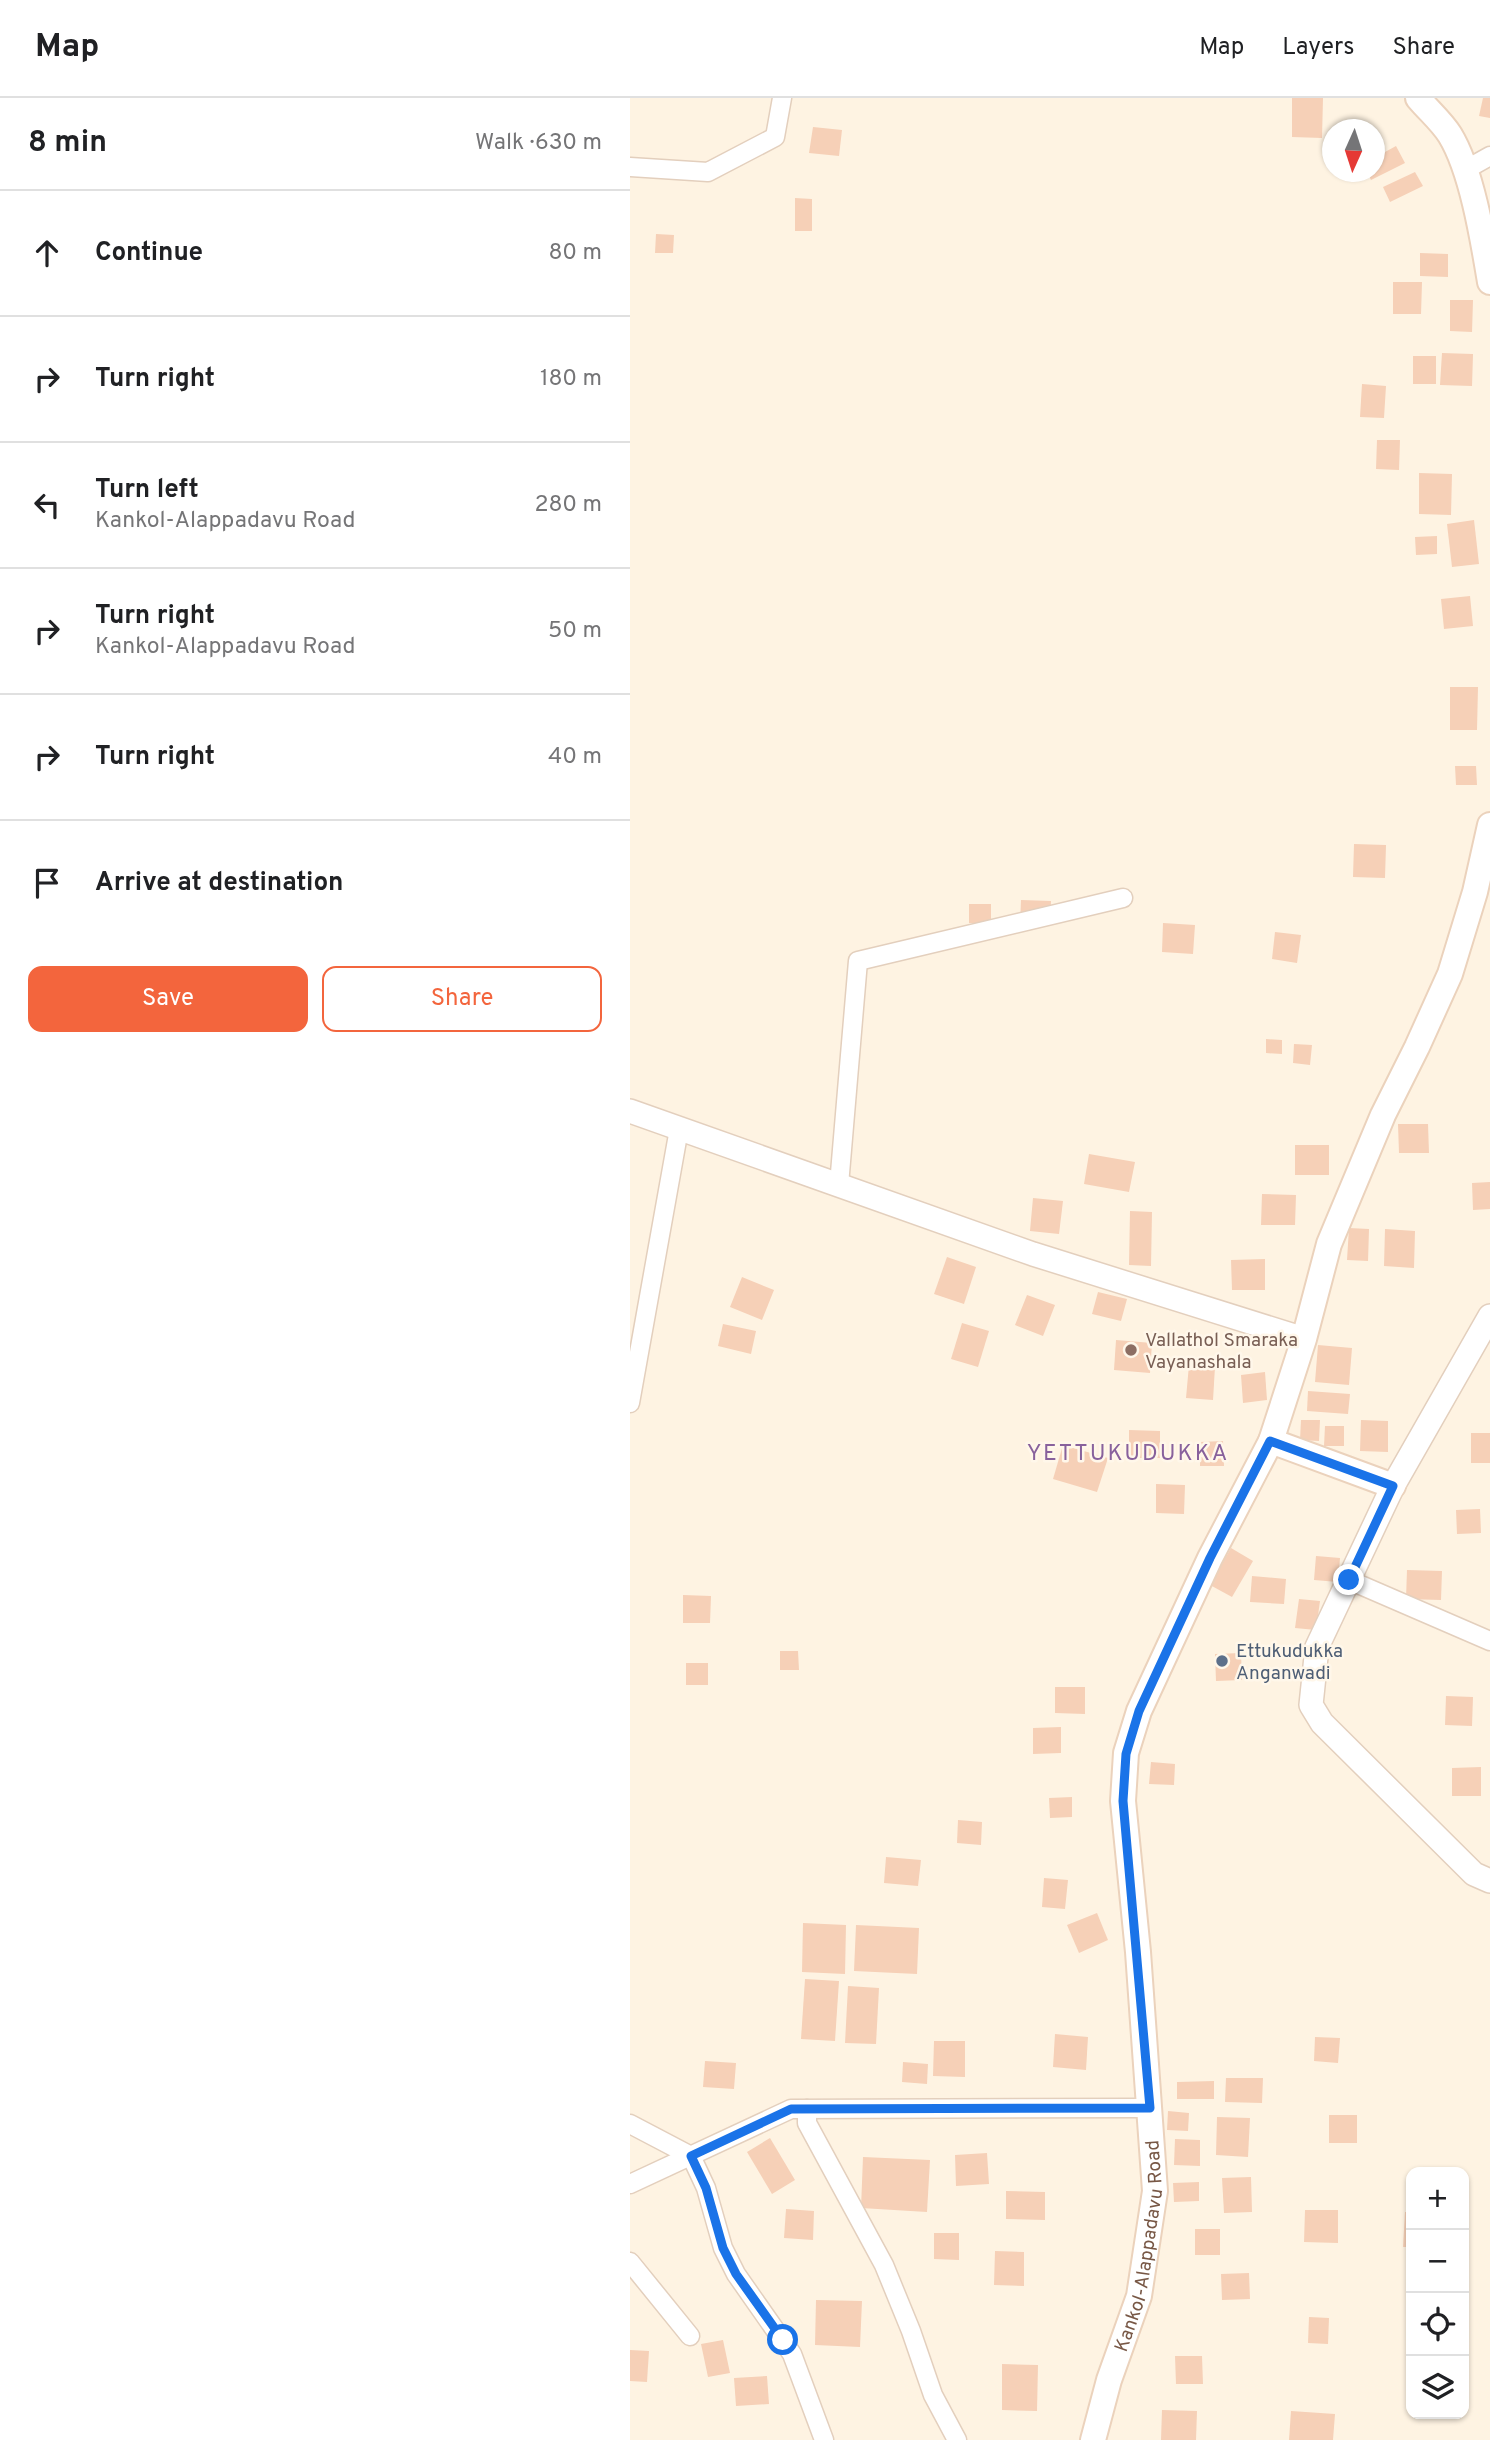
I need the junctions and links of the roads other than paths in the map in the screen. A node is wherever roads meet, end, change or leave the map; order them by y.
1 (782, 98) edge
2 (1418, 98) edge
3 (1490, 156) edge
4 (630, 167) edge
5 (1465, 170) junction
6 (1490, 282) edge
7 (1490, 825) edge
8 (1123, 898) dead end
9 (630, 1111) edge
10 (679, 1129) junction
11 (839, 1185) junction
12 (1490, 1316) edge
13 (1304, 1339) junction
14 (630, 1403) edge
15 (1270, 1441) junction
16 (1393, 1486) junction
17 (1349, 1580) junction
18 (1490, 1641) edge
19 (1490, 1881) edge
20 (1150, 2108) junction
21 (807, 2109) junction
22 (630, 2124) edge
23 (691, 2156) junction
24 (630, 2184) edge
25 (630, 2262) edge
26 (690, 2336) dead end
27 (824, 2440) edge
28 (957, 2440) edge
29 (1093, 2440) edge

1 - 4 street
2 - 5 main road
3 - 5 street
5 - 6 main road
7 - 13 main road, Kankol-Alappadavu Road
8 - 11 street
9 - 10 street
10 - 11 street
10 - 14 street
11 - 13 street
12 - 16 street
13 - 15 main road, Kankol-Alappadavu Road
15 - 16 main road
15 - 20 main road, Kankol-Alappadavu Road
16 - 17 street
17 - 18 street
17 - 19 street
20 - 21 street
20 - 29 main road, Kankol-Alappadavu Road
21 - 23 street
21 - 28 street
22 - 23 street
23 - 24 street
23 - 27 street
25 - 26 street

